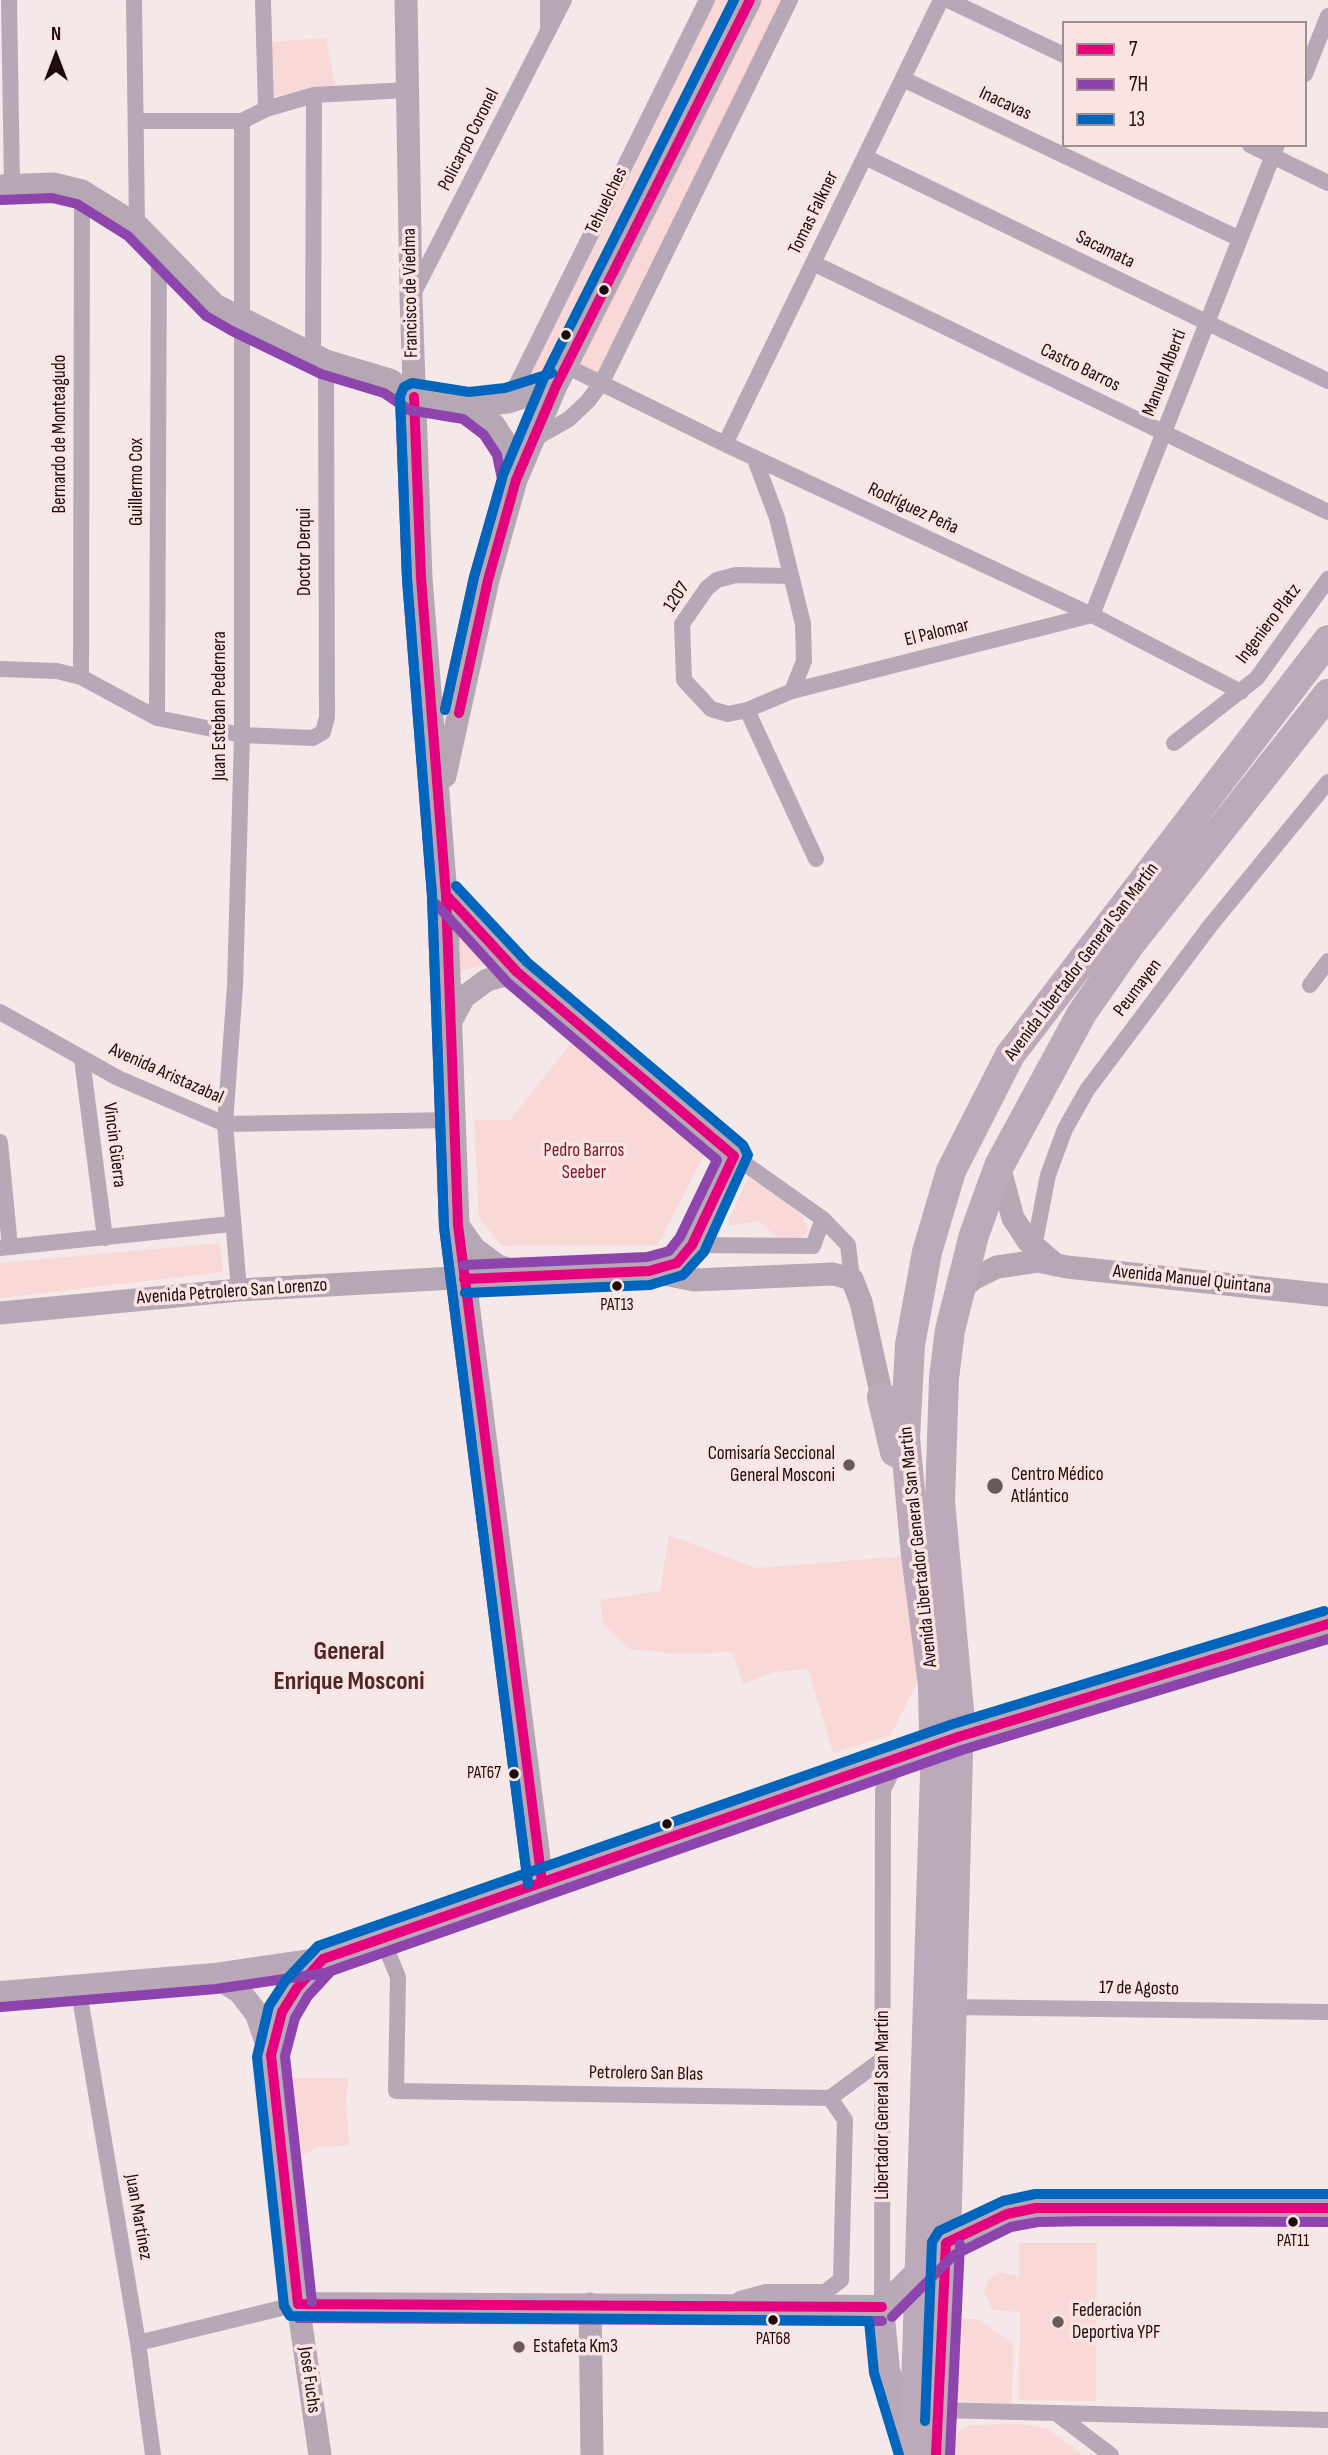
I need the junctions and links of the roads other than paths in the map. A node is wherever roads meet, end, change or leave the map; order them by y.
1 (9, 0) edge
2 (134, 0) edge
3 (263, 0) edge
4 (406, 0) edge
5 (548, 0) edge
6 (564, 0) edge
7 (707, 0) edge
8 (750, 0) edge
9 (790, 0) edge
10 (942, 0) edge
11 (948, 0) edge
12 (1328, 16) edge
13 (548, 30) junction
14 (1062, 54) edge
15 (1307, 69) edge
16 (903, 79) junction
17 (407, 90) junction
18 (314, 95) junction
19 (266, 108) junction
20 (137, 121) junction
21 (242, 121) junction
22 (1275, 151) edge
23 (865, 157) junction
24 (1328, 183) edge
25 (6, 185) edge
26 (82, 191) junction
27 (137, 225) junction
28 (1240, 239) junction
29 (159, 246) junction
30 (813, 262) junction
31 (411, 298) junction
32 (239, 319) junction
33 (1207, 323) junction
34 (319, 358) junction
35 (561, 376) junction
36 (1328, 381) edge
37 (602, 382) junction
38 (414, 397) junction
39 (508, 402) junction
40 (469, 405) junction
41 (1164, 432) junction
42 (534, 439) junction
43 (725, 444) junction
44 (754, 457) junction
45 (516, 481) junction
46 (1328, 512) edge
47 (791, 576) junction
48 (1328, 579) edge
49 (1092, 615) junction
50 (1328, 640) edge
51 (0, 669) edge
52 (80, 677) junction
53 (792, 691) junction
54 (1241, 692) junction
55 (1328, 694) edge
56 (747, 710) junction
57 (157, 718) junction
58 (242, 735) junction
59 (1174, 743) dead end
60 (1328, 782) edge
61 (440, 800) junction
62 (816, 859) dead end
63 (446, 895) junction
64 (1328, 961) edge
65 (517, 972) junction
66 (1328, 977) edge
67 (0, 1012) edge
68 (451, 1021) junction
69 (82, 1059) junction
70 (455, 1120) junction
71 (225, 1124) junction
72 (0, 1142) edge
73 (734, 1156) junction
74 (999, 1166) junction
75 (823, 1219) junction
76 (231, 1224) junction
77 (458, 1225) junction
78 (105, 1238) junction
79 (692, 1245) junction
80 (1034, 1247) junction
81 (5, 1248) edge
82 (1056, 1265) junction
83 (649, 1271) junction
84 (525, 1274) junction
85 (464, 1279) junction
86 (852, 1279) junction
87 (239, 1290) junction
88 (959, 1291) junction
89 (1328, 1294) edge
90 (0, 1313) edge
91 (882, 1397) joint
92 (916, 1555) junction
93 (1328, 1624) edge
94 (946, 1741) junction
95 (898, 1758) junction
96 (542, 1882) junction
97 (382, 1938) junction
98 (323, 1959) junction
99 (214, 1975) junction
100 (78, 1986) junction
101 (0, 1993) edge
102 (950, 2007) junction
103 (1328, 2012) edge
104 (271, 2055) junction
105 (883, 2059) junction
106 (831, 2098) junction
107 (1328, 2208) edge
108 (946, 2243) junction
109 (920, 2268) junction
110 (298, 2304) junction
111 (590, 2304) junction
112 (714, 2305) junction
113 (882, 2306) junction
114 (138, 2343) junction
115 (939, 2410) junction
116 (1057, 2414) junction
117 (1328, 2420) edge
118 (922, 2454) edge
119 (153, 2455) edge
120 (320, 2455) edge
121 (592, 2455) edge
122 (1111, 2455) edge

1 - 25 street
2 - 20 street
3 - 19 street
4 - 17 main road, Francisco de Viedma
5 - 13 street
6 - 13 street, Policarpo Coronel
7 - 39 street, Tehuelches
8 - 35 main road
9 - 37 street
10 - 16 street, Tomas Falkner
11 - 14 street
12 - 15 street
13 - 31 street, Policarpo Coronel
16 - 23 street, Tomas Falkner
16 - 28 street, Inacavas
17 - 18 street
17 - 31 main road, Francisco de Viedma
18 - 19 street
18 - 34 street, Doctor Derqui
19 - 21 street
20 - 21 street
20 - 27 street
21 - 32 street, Juan Esteban Pedernera
22 - 24 street
22 - 28 street, Manuel Alberti
23 - 30 street, Tomas Falkner
23 - 33 street, Sacamata
25 - 26 main road
26 - 27 main road
26 - 52 street, Bernardo de Monteagudo
27 - 29 main road
28 - 33 street, Manuel Alberti
29 - 32 main road
29 - 57 street, Guillermo Cox
30 - 41 street, Castro Barros
30 - 43 street, Tomas Falkner
31 - 38 main road, Francisco de Viedma
32 - 34 main road
32 - 58 street, Juan Esteban Pedernera
33 - 36 street, Sacamata
33 - 41 street, Manuel Alberti
34 - 38 main road
34 - 58 street, Doctor Derqui
35 - 37 street, Rodríguez Peña
35 - 39 main road
35 - 42 main road
37 - 42 street
37 - 43 street, Rodríguez Peña
38 - 40 main road
38 - 61 main road, Francisco de Viedma
39 - 40 main road
40 - 45 main road
41 - 46 street, Castro Barros
41 - 49 street, Manuel Alberti
42 - 45 main road
43 - 44 street, Rodríguez Peña
44 - 47 street
44 - 49 street, Rodríguez Peña
45 - 61 main road
47 - 53 street
47 - 56 street, 1207
48 - 54 street, Ingeniero Platz
49 - 53 street, El Palomar
49 - 54 street, Rodríguez Peña
50 - 92 highway, Avenida Libertador General San Martín
51 - 52 street
52 - 57 street
53 - 56 street, 1207
54 - 59 street, Ingeniero Platz
55 - 74 highway, Avenida Libertador General San Martín
56 - 62 street
57 - 58 street
58 - 71 street, Juan Esteban Pedernera
60 - 80 street, Peumayen
61 - 63 main road, Francisco de Viedma
63 - 65 main road
63 - 68 main road, Francisco de Viedma
64 - 66 street
65 - 68 main road
65 - 73 main road
67 - 69 street, Avenida Aristazabal
68 - 70 main road, Francisco de Viedma
69 - 71 street, Avenida Aristazabal
69 - 78 street, Vincin Güerra
70 - 71 street, Avenida Aristazabal
70 - 77 main road, Francisco de Viedma
71 - 76 street, Juan Esteban Pedernera
72 - 81 street
73 - 75 street
73 - 79 main road
74 - 80 main road
74 - 88 highway, Avenida Libertador General San Martín
75 - 79 street
75 - 86 street
76 - 78 street
76 - 87 street, Juan Esteban Pedernera
77 - 84 main road
77 - 85 main road, Francisco de Viedma
78 - 81 street
79 - 83 main road
80 - 82 main road
82 - 88 main road, Avenida Manuel Quintana
82 - 89 main road, Avenida Manuel Quintana
83 - 84 main road, Avenida Petrolero San Lorenzo
83 - 86 main road
84 - 85 main road, Avenida Petrolero San Lorenzo
85 - 87 main road, Avenida Petrolero San Lorenzo
85 - 96 main road, Francisco de Viedma
86 - 91 main road
87 - 90 main road, Avenida Petrolero San Lorenzo
88 - 94 highway, Avenida Libertador General San Martín
91 - 92 highway
92 - 94 highway, Avenida Libertador General San Martín
93 - 94 main road
94 - 95 main road
94 - 102 highway, Avenida Libertador General San Martín
94 - 109 highway, Avenida Libertador General San Martín
95 - 96 main road
95 - 105 street, Libertador General San Martín
96 - 97 main road
97 - 98 main road
97 - 106 street, Petrolero San Blas
98 - 99 main road
98 - 104 main road, José Fuchs
99 - 100 main road
99 - 104 main road, José Fuchs
100 - 101 main road
100 - 114 street, Juan Martínez
102 - 103 street, 17 de Agosto
102 - 108 highway, Avenida Libertador General San Martín
104 - 110 main road, José Fuchs
105 - 106 street
105 - 113 street, Libertador General San Martín
106 - 112 street
107 - 108 main road
108 - 109 main road
108 - 115 highway, Avenida Libertador General San Martín
109 - 113 main road
109 - 118 highway, Avenida Libertador General San Martín
110 - 111 main road
110 - 114 street
110 - 120 main road, José Fuchs
111 - 112 main road
111 - 121 main road
112 - 113 main road
113 - 118 main road, Libertador General San Martín
114 - 119 street, Juan Martínez
115 - 116 street
115 - 118 highway, Avenida Libertador General San Martín
116 - 117 street
116 - 122 street

